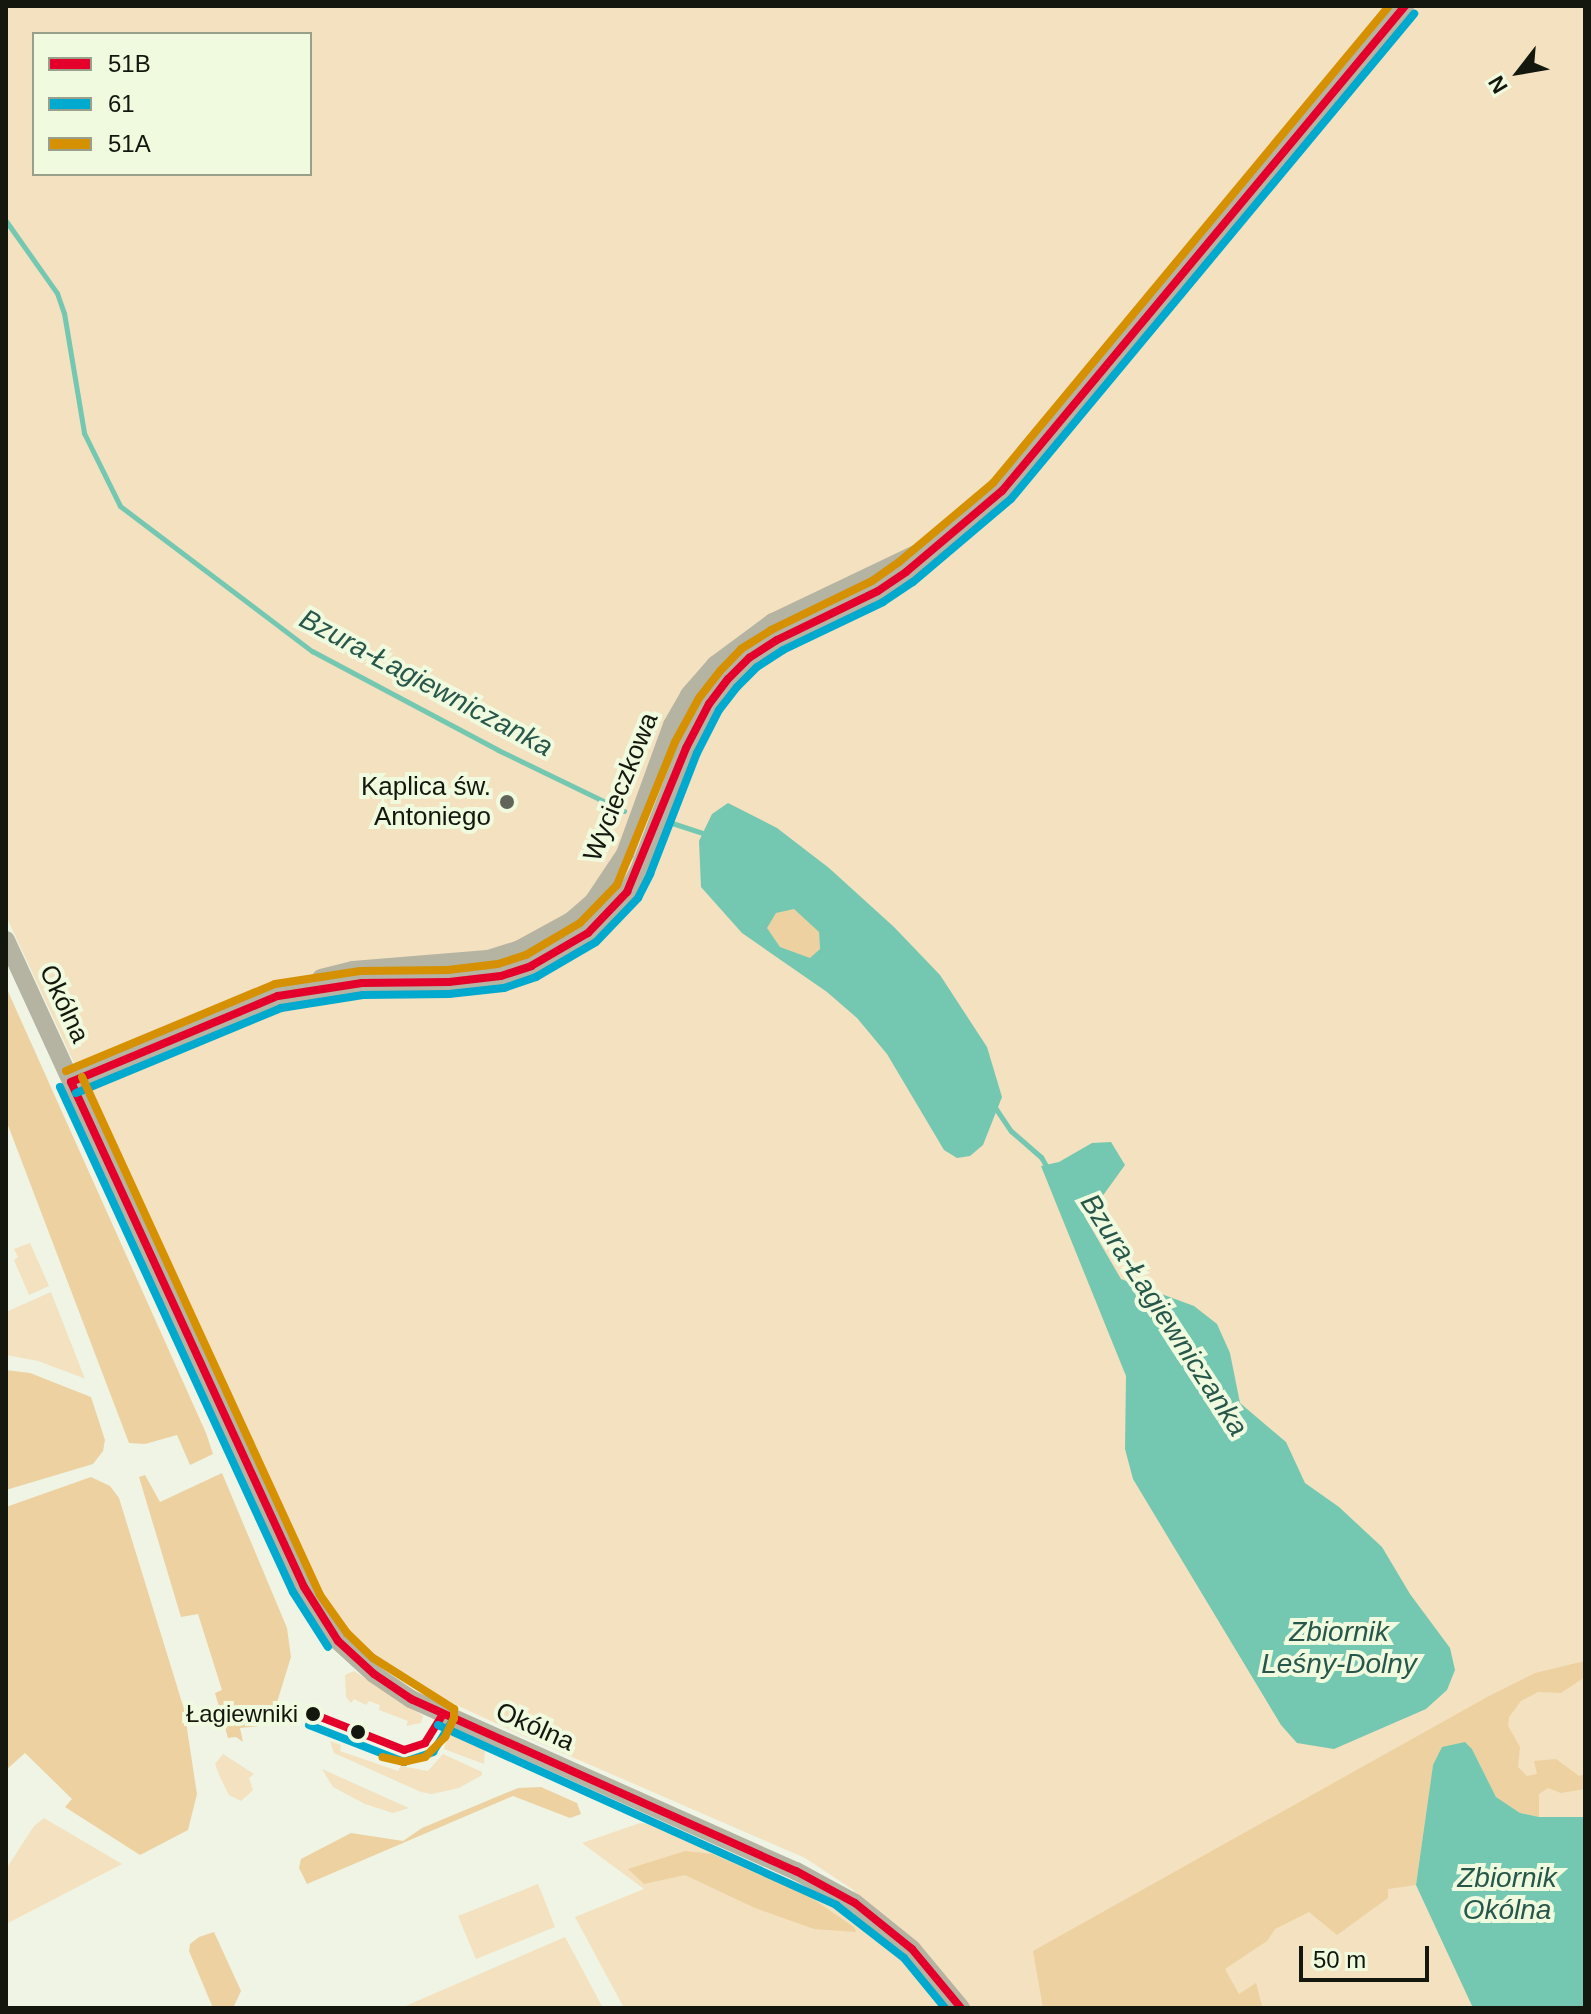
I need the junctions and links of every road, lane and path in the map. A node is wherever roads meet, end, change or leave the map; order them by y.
1 (1405, 6) edge
2 (6, 940) edge
3 (71, 1082) junction
4 (961, 2008) edge

1 - 3 street, Wycieczkowa
2 - 3 street, Okólna
3 - 4 street, Okólna

